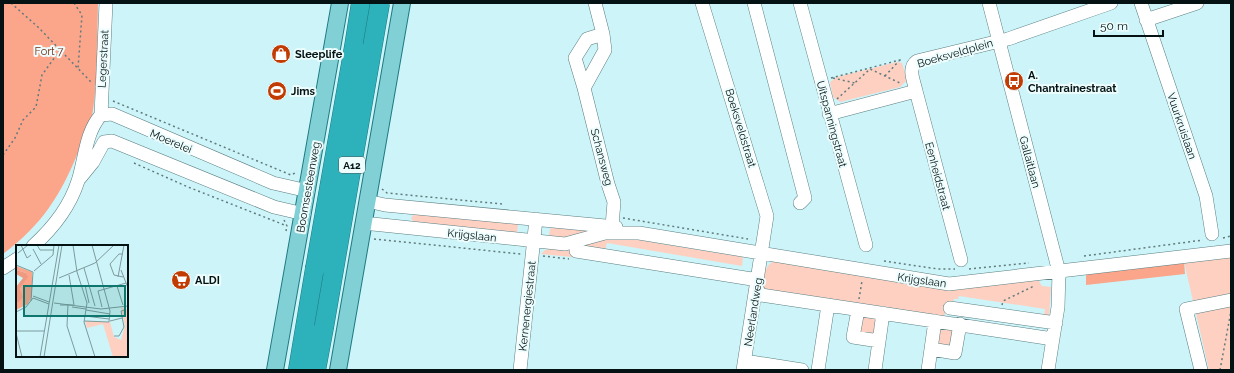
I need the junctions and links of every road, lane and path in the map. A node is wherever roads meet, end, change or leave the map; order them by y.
1 (11, 3) edge
2 (74, 3) edge
3 (106, 3) edge
4 (340, 3) edge
5 (362, 3) edge
6 (380, 3) edge
7 (402, 3) edge
8 (595, 3) edge
9 (702, 3) edge
10 (754, 3) edge
11 (800, 3) edge
12 (989, 3) edge
13 (1111, 3) edge
14 (1141, 3) edge
15 (1196, 3) edge
16 (1146, 20) junction
17 (603, 34) junction
18 (998, 41) junction
19 (60, 50) junction
20 (906, 62) junction
21 (78, 68) junction
22 (870, 69) junction
23 (884, 76) junction
24 (826, 80) junction
25 (855, 83) junction
26 (584, 88) junction
27 (916, 91) junction
28 (102, 95) junction
29 (829, 114) junction
30 (101, 115) junction
31 (3, 155) edge
32 (204, 155) junction
33 (132, 162) dead end
34 (299, 171) dead end
35 (193, 174) junction
36 (78, 181) junction
37 (308, 191) junction
38 (367, 201) junction
39 (800, 203) dead end
40 (304, 214) junction
41 (536, 219) junction
42 (363, 223) junction
43 (287, 226) dead end
44 (612, 226) junction
45 (639, 233) junction
46 (1231, 236) edge
47 (1212, 237) junction
48 (378, 239) dead end
49 (34, 245) edge
50 (866, 245) dead end
51 (533, 248) junction
52 (763, 248) junction
53 (747, 251) junction
54 (1231, 251) edge
55 (573, 255) joint
56 (1084, 256) dead end
57 (296, 258) junction
58 (16, 260) edge
59 (879, 260) dead end
60 (1033, 262) dead end
61 (960, 266) junction
62 (3, 268) edge
63 (863, 271) junction
64 (1058, 272) junction
65 (1041, 274) junction
66 (352, 285) junction
67 (758, 285) junction
68 (1231, 300) edge
69 (828, 305) junction
70 (950, 308) dead end
71 (858, 310) junction
72 (1231, 311) edge
73 (883, 313) junction
74 (999, 315) junction
75 (935, 321) junction
76 (1056, 323) junction
77 (960, 324) junction
78 (315, 326) junction
79 (1053, 339) junction
80 (879, 341) junction
81 (931, 349) junction
82 (744, 366) edge
83 (275, 370) edge
84 (298, 370) edge
85 (316, 370) edge
86 (338, 370) edge
87 (520, 370) edge
88 (802, 370) edge
89 (818, 370) edge
90 (875, 370) edge
91 (928, 370) edge
92 (1048, 370) edge
93 (1201, 370) edge
94 (1220, 370) edge

1 - 19 path
2 - 21 path
3 - 28 street, Legerstraat
4 - 37 main road, Boomsesteenweg
5 - 78 highway, A12, bridge
6 - 78 highway, A12, bridge
7 - 38 main road
8 - 17 street
9 - 52 street, Boeksveldstraat
10 - 39 street
11 - 24 street, Uitspanningstraat
12 - 18 street, Gallaitlaan
13 - 18 street, Boeksveldplein
14 - 16 street, Vuurkruislaan
15 - 16 street
16 - 47 street, Vuurkruislaan
17 - 26 street
17 - 26 street, Schansweg
18 - 20 street, Boeksveldplein
18 - 64 street, Gallaitlaan
19 - 21 path
19 - 31 path
20 - 22 path, Boeksveldplein
20 - 23 path
20 - 27 street, Boeksveldplein
21 - 28 path
22 - 23 path
22 - 24 path, Boeksveldplein
22 - 25 path
23 - 27 path
24 - 25 path
24 - 29 street, Uitspanningstraat
25 - 29 path
26 - 44 street, Schansweg
27 - 29 street
27 - 61 street, Eenheidstraat
28 - 30 street, Legerstraat
28 - 34 path
29 - 50 street, Uitspanningstraat
30 - 32 street, Moerelei
30 - 36 street, Moerelei
32 - 35 street
32 - 37 street, Moerelei
33 - 43 path
35 - 36 street, Moerelei
35 - 40 street, Moerelei
36 - 49 street, Moerelei
37 - 38 main road, Krijgslaan
37 - 40 main road, Boomsesteenweg
38 - 41 street, Krijgslaan
38 - 42 main road
40 - 42 main road, Krijgslaan
40 - 57 main road, Boomsesteenweg
41 - 44 street, Krijgslaan
41 - 51 street, Kernenergiestraat
42 - 51 street, Krijgslaan
42 - 66 main road
44 - 45 street, Krijgslaan
45 - 51 street, Krijgslaan
45 - 53 street, Krijgslaan
46 - 47 path
47 - 56 path
48 - 51 path
51 - 55 path
51 - 87 street, Kernenergiestraat
52 - 53 street, Krijgslaan
52 - 53 path
52 - 63 street, Krijgslaan
52 - 67 street, Neerlandweg
54 - 64 street, Krijgslaan
55 - 67 street
57 - 66 main road
57 - 83 main road, Boomsesteenweg
58 - 62 street
59 - 61 path
60 - 61 path
63 - 65 street, Krijgslaan
63 - 71 path
64 - 65 street, Krijgslaan
64 - 76 street, Gallaitlaan
65 - 74 path
66 - 86 main road
67 - 69 street
67 - 82 street, Neerlandweg
68 - 93 street
69 - 71 street
69 - 89 street
70 - 74 street
71 - 73 street
71 - 80 street
72 - 94 path
73 - 75 street
73 - 80 street
74 - 76 street
75 - 77 street
75 - 81 street
76 - 79 street, Gallaitlaan
77 - 79 street
77 - 81 street
78 - 84 highway, A12
78 - 85 highway, A12
79 - 92 street, Gallaitlaan
80 - 90 street
81 - 91 street
82 - 88 street

